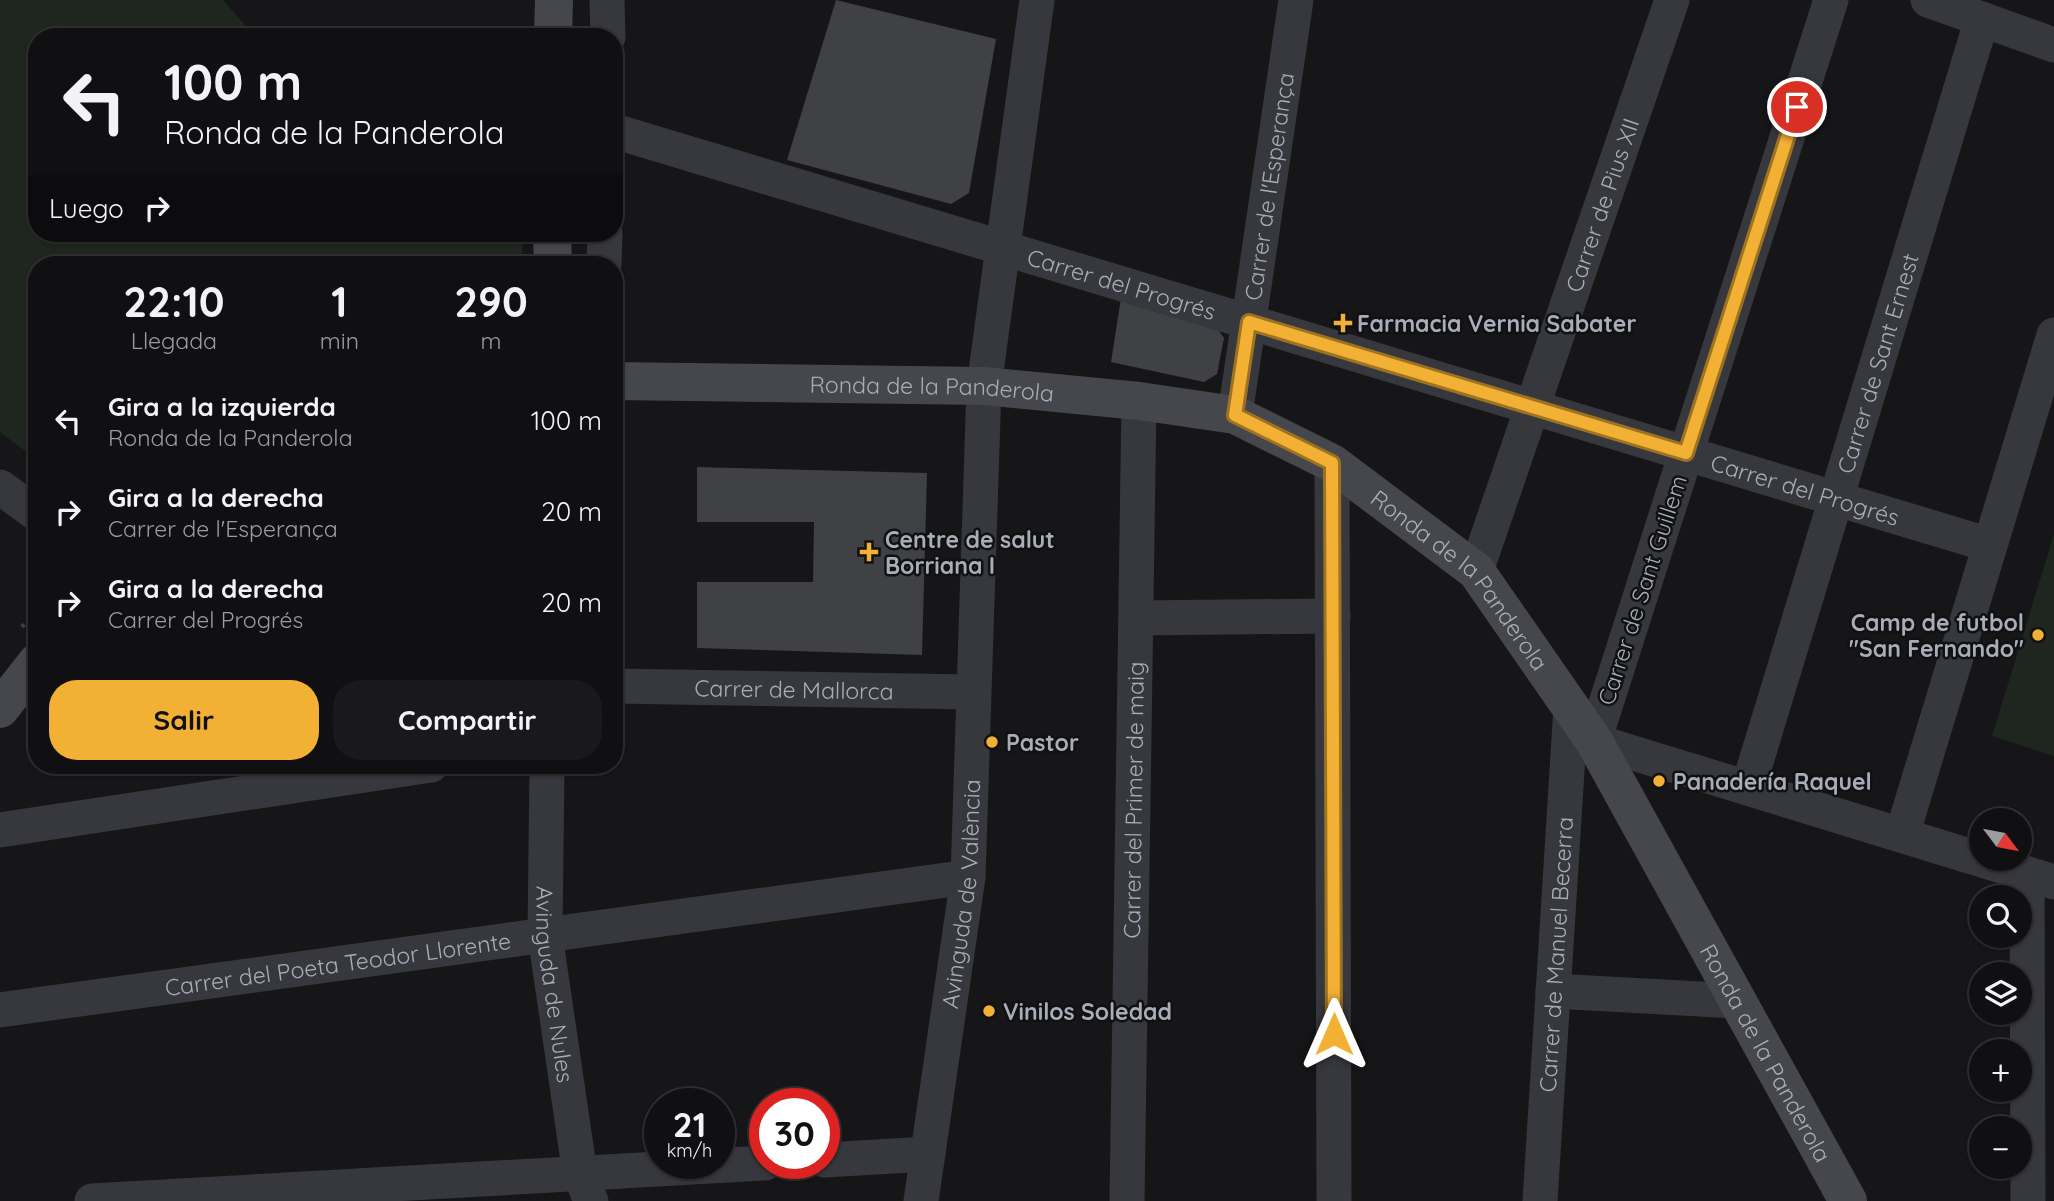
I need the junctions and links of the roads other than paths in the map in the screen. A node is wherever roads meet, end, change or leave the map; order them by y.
1 (554, 0) edge
2 (607, 0) edge
3 (1037, 0) edge
4 (1296, 0) edge
5 (1672, 0) edge
6 (1831, 0) edge
7 (1928, 0) edge
8 (1982, 19) junction
9 (553, 28) edge
10 (608, 28) edge
11 (2054, 45) edge
12 (623, 134) edge
13 (1003, 248) junction
14 (1249, 322) junction
15 (2054, 335) edge
16 (623, 381) edge
17 (984, 386) junction
18 (1139, 401) junction
19 (1533, 407) junction
20 (1235, 415) junction
21 (1686, 453) junction
22 (1332, 463) junction
23 (0, 487) edge
24 (1836, 498) junction
25 (28, 507) edge
26 (1990, 545) junction
27 (1476, 571) junction
28 (1333, 616) junction
29 (1136, 618) junction
30 (28, 673) edge
31 (623, 686) edge
32 (973, 692) junction
33 (1571, 707) junction
34 (0, 709) edge
35 (1594, 741) junction
36 (370, 774) edge
37 (547, 774) edge
38 (1748, 788) junction
39 (0, 830) edge
40 (1902, 835) junction
41 (968, 877) junction
42 (2040, 878) edge
43 (545, 935) junction
44 (1553, 990) junction
45 (1737, 1000) junction
46 (0, 1010) edge
47 (928, 1154) junction
48 (840, 1159) edge
49 (749, 1165) edge
50 (585, 1187) edge
51 (285, 1196) edge
52 (92, 1201) edge
53 (921, 1201) edge
54 (1127, 1201) edge
55 (1334, 1201) edge
56 (1540, 1201) edge
57 (1848, 1201) edge
58 (2028, 1201) edge

1 - 9 street
2 - 10 street
3 - 13 street, Avinguda de València
4 - 14 street, Carrer de l'Esperança
5 - 19 street, Carrer de Pius XII
6 - 21 street, Carrer de Sant Guillem
7 - 8 street
8 - 11 street
8 - 24 street, Carrer de Sant Ernest
12 - 13 street, Carrer del Progrés
13 - 14 street, Carrer del Progrés
13 - 17 street, Avinguda de València
14 - 19 street, Carrer del Progrés
14 - 20 street, Carrer de l'Esperança
15 - 26 street
16 - 17 street, Ronda de la Panderola
17 - 18 street, Ronda de la Panderola
17 - 32 street, Avinguda de València
18 - 20 street, Ronda de la Panderola
18 - 29 street, Carrer del Primer de maig
19 - 21 street, Carrer del Progrés
19 - 27 street, Carrer de Pius XII
20 - 22 street, Ronda de la Panderola
21 - 24 street, Carrer del Progrés
21 - 35 street, Carrer de Sant Guillem
22 - 27 street, Ronda de la Panderola
22 - 28 street
23 - 25 street
24 - 26 street, Carrer del Progrés
24 - 38 street, Carrer de Sant Ernest
26 - 40 street
27 - 33 street, Ronda de la Panderola
28 - 29 street
28 - 55 street
29 - 54 street, Carrer del Primer de maig
30 - 34 street
31 - 32 street, Carrer de Mallorca
32 - 41 street, Avinguda de València
33 - 35 street, Ronda de la Panderola
33 - 44 street, Carrer de Manuel Becerra
35 - 38 street
35 - 45 street, Ronda de la Panderola
36 - 39 street
37 - 43 street, Avinguda de Nules
38 - 40 street
40 - 42 street
41 - 43 street, Carrer del Poeta Teodor Llorente
41 - 47 street, Avinguda de València
42 - 58 street
43 - 46 street, Carrer del Poeta Teodor Llorente
43 - 50 street, Avinguda de Nules
44 - 45 street
44 - 56 street, Carrer de Manuel Becerra
45 - 57 street, Ronda de la Panderola
47 - 48 street
47 - 53 street, Avinguda de València
49 - 50 street
50 - 51 street
51 - 52 street

